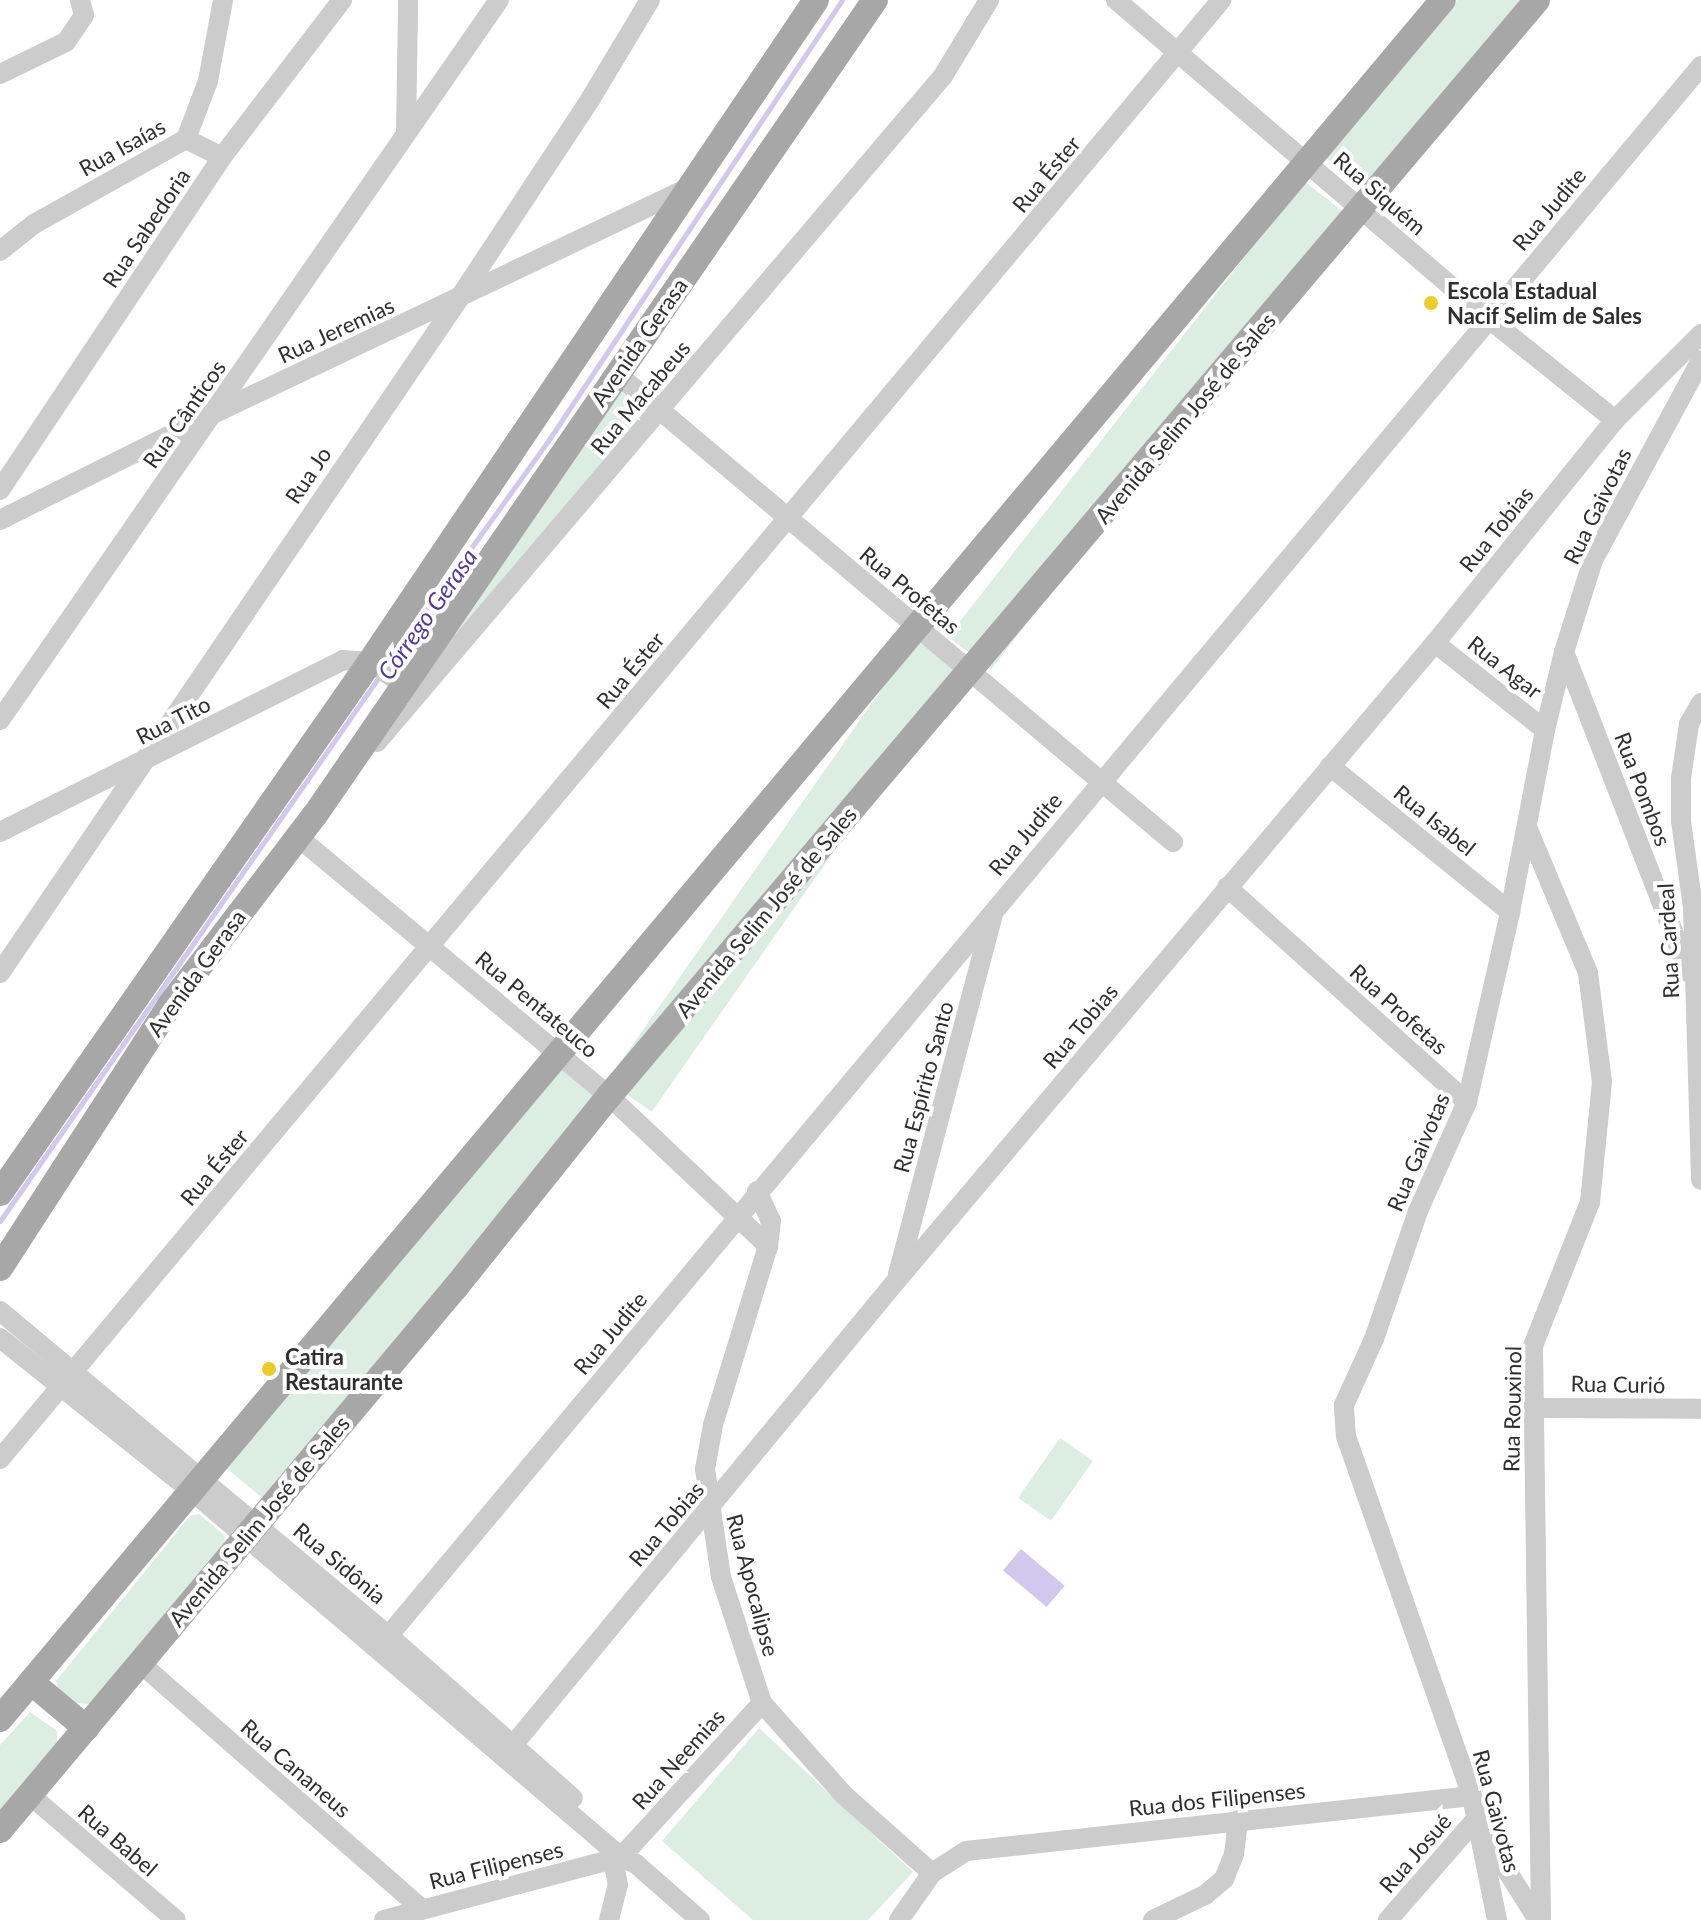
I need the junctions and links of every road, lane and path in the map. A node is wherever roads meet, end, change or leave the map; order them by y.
1 (80, 0) edge
2 (223, 0) edge
3 (342, 0) edge
4 (408, 0) edge
5 (499, 0) edge
6 (650, 0) edge
7 (875, 0) edge
8 (989, 0) edge
9 (1116, 0) edge
10 (1221, 0) edge
11 (1443, 0) edge
12 (1537, 0) edge
13 (812, 5) edge
14 (1178, 54) junction
15 (1701, 66) edge
16 (0, 74) edge
17 (406, 134) junction
18 (186, 139) junction
19 (222, 157) junction
20 (1309, 162) junction
21 (694, 186) junction
22 (1363, 210) junction
23 (0, 251) edge
24 (458, 300) junction
25 (1488, 318) junction
26 (1701, 334) edge
27 (1701, 360) edge
28 (617, 374) junction
29 (660, 412) junction
30 (213, 414) junction
31 (1615, 420) junction
32 (0, 490) edge
33 (0, 520) edge
34 (787, 520) junction
35 (917, 627) junction
36 (1435, 643) junction
37 (1564, 652) junction
38 (374, 664) junction
39 (970, 672) junction
40 (401, 683) junction
41 (1701, 703) edge
42 (0, 720) edge
43 (1545, 730) junction
44 (141, 763) junction
45 (1330, 766) junction
46 (1101, 780) junction
47 (315, 815) junction
48 (1527, 827) junction
49 (0, 832) edge
50 (298, 837) junction
51 (1173, 842) dead end
52 (1227, 887) junction
53 (995, 907) junction
54 (1510, 912) junction
55 (431, 945) junction
56 (0, 973) edge
57 (1695, 989) junction
58 (558, 1054) junction
59 (609, 1096) junction
60 (1467, 1102) junction
61 (4, 1177) edge
62 (1701, 1180) edge
63 (757, 1191) junction
64 (738, 1216) junction
65 (768, 1246) junction
66 (0, 1268) edge
67 (897, 1280) junction
68 (0, 1311) edge
69 (0, 1338) edge
70 (68, 1378) junction
71 (1534, 1408) junction
72 (1701, 1409) edge
73 (0, 1459) edge
74 (198, 1485) junction
75 (708, 1511) junction
76 (250, 1530) junction
77 (384, 1642) junction
78 (140, 1663) junction
79 (31, 1682) junction
80 (762, 1703) junction
81 (0, 1719) edge
82 (86, 1728) junction
83 (509, 1750) junction
84 (30, 1795) junction
85 (1472, 1796) junction
86 (1238, 1820) junction
87 (1479, 1823) junction
88 (0, 1830) edge
89 (625, 1858) junction
90 (932, 1873) junction
91 (421, 1908) junction
92 (154, 1913) edge
93 (176, 1920) edge
94 (384, 1920) edge
95 (609, 1920) edge
96 (700, 1920) edge
97 (899, 1920) edge
98 (1153, 1920) edge
99 (1388, 1920) edge
100 (1497, 1920) edge
101 (1539, 1920) edge

1 - 16 street
2 - 18 street, Rua Isaías
3 - 19 street, Rua Sabedoria
4 - 17 street
5 - 17 street, Rua Cânticos
6 - 24 street, Rua Jo
7 - 28 main road, Avenida Gerasa
8 - 29 street, Rua Macabeus
9 - 14 street, Rua Siquém
10 - 14 street, Rua Éster
11 - 20 main road
12 - 22 main road, Avenida Selim José de Sales
13 - 21 main road, Avenida Gerasa
14 - 20 street, Rua Siquém
14 - 34 street, Rua Éster
15 - 25 street, Rua Judite
17 - 30 street, Rua Cânticos
18 - 19 street
18 - 23 street, Rua Isaías
19 - 32 street, Rua Sabedoria
20 - 22 street, Rua Siquém
20 - 35 main road
21 - 24 street, Rua Jeremias
21 - 38 main road, Avenida Gerasa
22 - 25 street, Rua Siquém
22 - 39 main road, Avenida Selim José de Sales
24 - 30 street, Rua Jeremias
24 - 44 street, Rua Jo
25 - 31 street, Rua Siquém
25 - 46 street, Rua Judite
26 - 31 street, Rua Tobias
27 - 37 street, Rua Gaivotas
28 - 29 street, Rua Profetas
28 - 40 main road, Avenida Gerasa
29 - 34 street, Rua Profetas
29 - 47 street, Rua Macabeus
30 - 33 street, Rua Jeremias
30 - 42 street, Rua Cânticos
31 - 36 street, Rua Tobias
34 - 35 street, Rua Profetas
34 - 55 street, Rua Éster
35 - 39 street, Rua Profetas
35 - 58 main road
36 - 43 street, Rua Agar
36 - 45 street, Rua Tobias
37 - 43 street, Rua Gaivotas
37 - 57 street, Rua Pombos
38 - 40 street
38 - 44 street, Rua Tito
38 - 61 main road, Avenida Gerasa
39 - 46 street, Rua Profetas
39 - 59 main road, Avenida Selim José de Sales
40 - 47 main road, Avenida Gerasa
41 - 57 street, Rua Cardeal
43 - 48 street, Rua Gaivotas
44 - 49 street, Rua Tito
44 - 56 street, Rua Jo
45 - 52 street, Rua Tobias
45 - 54 street, Rua Isabel
46 - 51 street, Rua Profetas
46 - 53 street, Rua Judite
47 - 50 main road, Avenida Gerasa
48 - 54 street, Rua Gaivotas
48 - 71 street, Rua Rouxinol
50 - 55 street, Rua Pentateuco
50 - 66 main road, Avenida Gerasa
52 - 60 street, Rua Profetas
52 - 67 street, Rua Tobias
53 - 63 street, Rua Judite
53 - 67 street, Rua Espírito Santo
54 - 60 street, Rua Gaivotas
55 - 58 street, Rua Pentateuco
55 - 70 street, Rua Éster
57 - 62 street, Rua Cardeal
58 - 59 street, Rua Pentateuco
58 - 74 main road
59 - 64 street, Rua Pentateuco
59 - 76 main road, Avenida Selim José de Sales
60 - 85 street, Rua Gaivotas
63 - 64 street, Rua Judite
63 - 65 street, Rua Apocalipse
64 - 65 street
64 - 77 street, Rua Judite
65 - 75 street, Rua Apocalipse
67 - 75 street, Rua Tobias
68 - 70 street, Rua Sidônia
69 - 70 street, Rua Sidônia
70 - 73 street, Rua Éster
70 - 74 street, Rua Sidônia
71 - 72 street, Rua Curió
71 - 101 street, Rua Rouxinol
74 - 76 street, Rua Sidônia
74 - 79 main road
75 - 80 street, Rua Apocalipse
75 - 83 street, Rua Tobias
76 - 77 street, Rua Sidônia
76 - 78 main road, Avenida Selim José de Sales
77 - 83 street, Rua Sidônia
78 - 82 main road, Avenida Selim José de Sales
78 - 91 street, Rua Cananeus
79 - 81 main road
79 - 82 main road
80 - 89 street, Rua Neemias
80 - 90 street, Rua Apocalipse
82 - 84 main road, Avenida Selim José de Sales
83 - 89 street, Rua Sidônia
84 - 88 main road, Avenida Selim José de Sales
84 - 92 street, Rua Babel
85 - 86 street, Rua dos Filipenses
85 - 87 street, Rua Gaivotas
86 - 90 street, Rua dos Filipenses
86 - 98 street
87 - 99 street, Rua Josué
87 - 100 street, Rua Gaivotas
87 - 101 street, Rua Rouxinol
89 - 91 street, Rua Filipenses
89 - 95 street
89 - 96 street, Rua Sidônia
90 - 97 street
91 - 94 street, Rua Filipenses
92 - 93 street, Rua Babel

